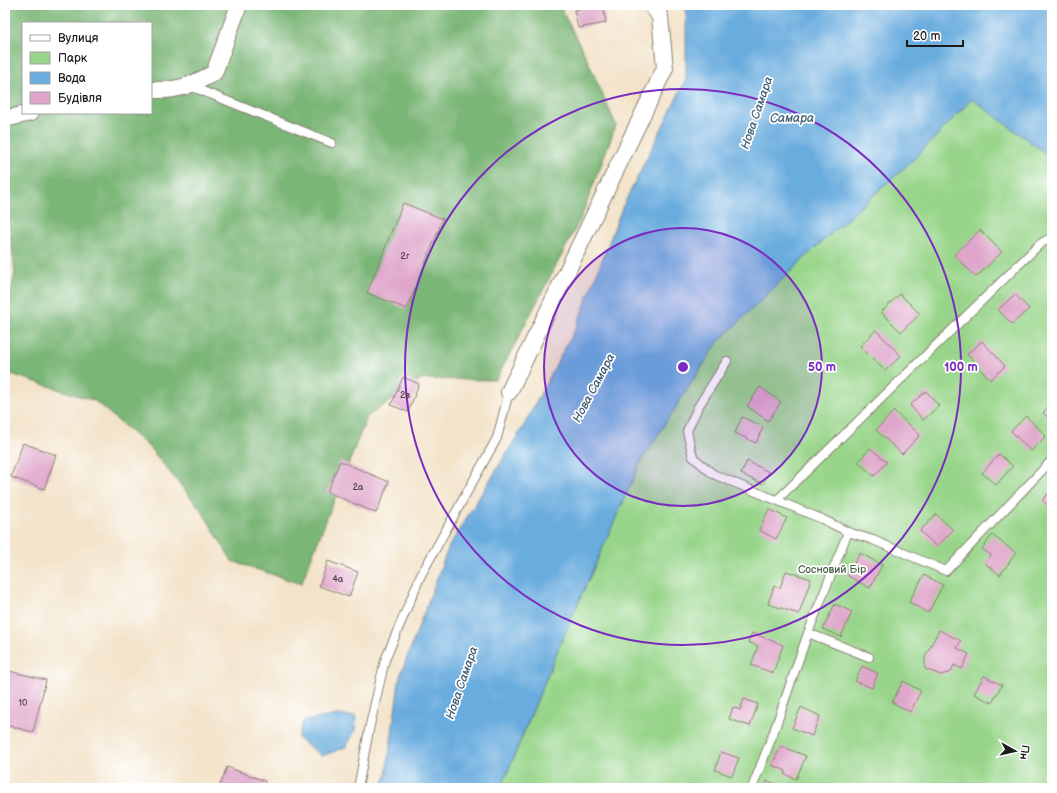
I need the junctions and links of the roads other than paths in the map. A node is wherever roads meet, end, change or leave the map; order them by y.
1 (239, 5) edge
2 (652, 5) edge
3 (190, 86) junction
4 (152, 90) edge
5 (26, 114) edge
6 (5, 119) edge
7 (332, 143) dead end
8 (1052, 237) edge
9 (727, 361) dead end
10 (509, 392) joint
11 (1052, 460) edge
12 (777, 500) junction
13 (848, 532) junction
14 (808, 633) junction
15 (869, 657) dead end
16 (358, 788) edge
17 (752, 788) edge

1 - 3 street
2 - 10 street
3 - 4 street
3 - 7 lane
5 - 6 street
8 - 12 lane
9 - 12 lane
10 - 16 lane
11 - 13 lane
12 - 13 lane
13 - 14 lane
14 - 15 lane
14 - 17 lane

